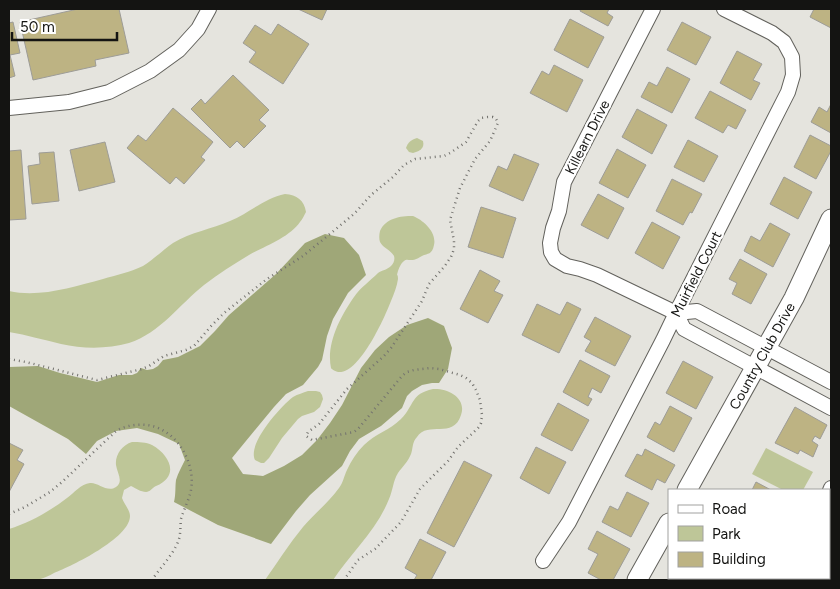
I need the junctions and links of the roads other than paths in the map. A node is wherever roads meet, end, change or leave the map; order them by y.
1 (209, 9) edge
2 (653, 9) edge
3 (724, 9) edge
4 (9, 108) edge
5 (831, 218) edge
6 (676, 313) junction
7 (760, 345) junction
8 (756, 367) junction
9 (831, 384) edge
10 (826, 405) edge
11 (688, 489) edge
12 (668, 526) edge
13 (543, 560) dead end
14 (637, 580) edge

1 - 4 street
2 - 6 street, Killearn Drive
3 - 6 street, Muirfield Court
5 - 7 street, Country Club Drive
6 - 7 street, Killearn Drive
6 - 8 street, Killearn Drive
6 - 13 street, Muirfield Court
7 - 8 street, Country Club Drive
7 - 9 street, Killearn Drive
8 - 10 street, Killearn Drive
8 - 11 street, Country Club Drive
9 - 10 street
12 - 14 street

